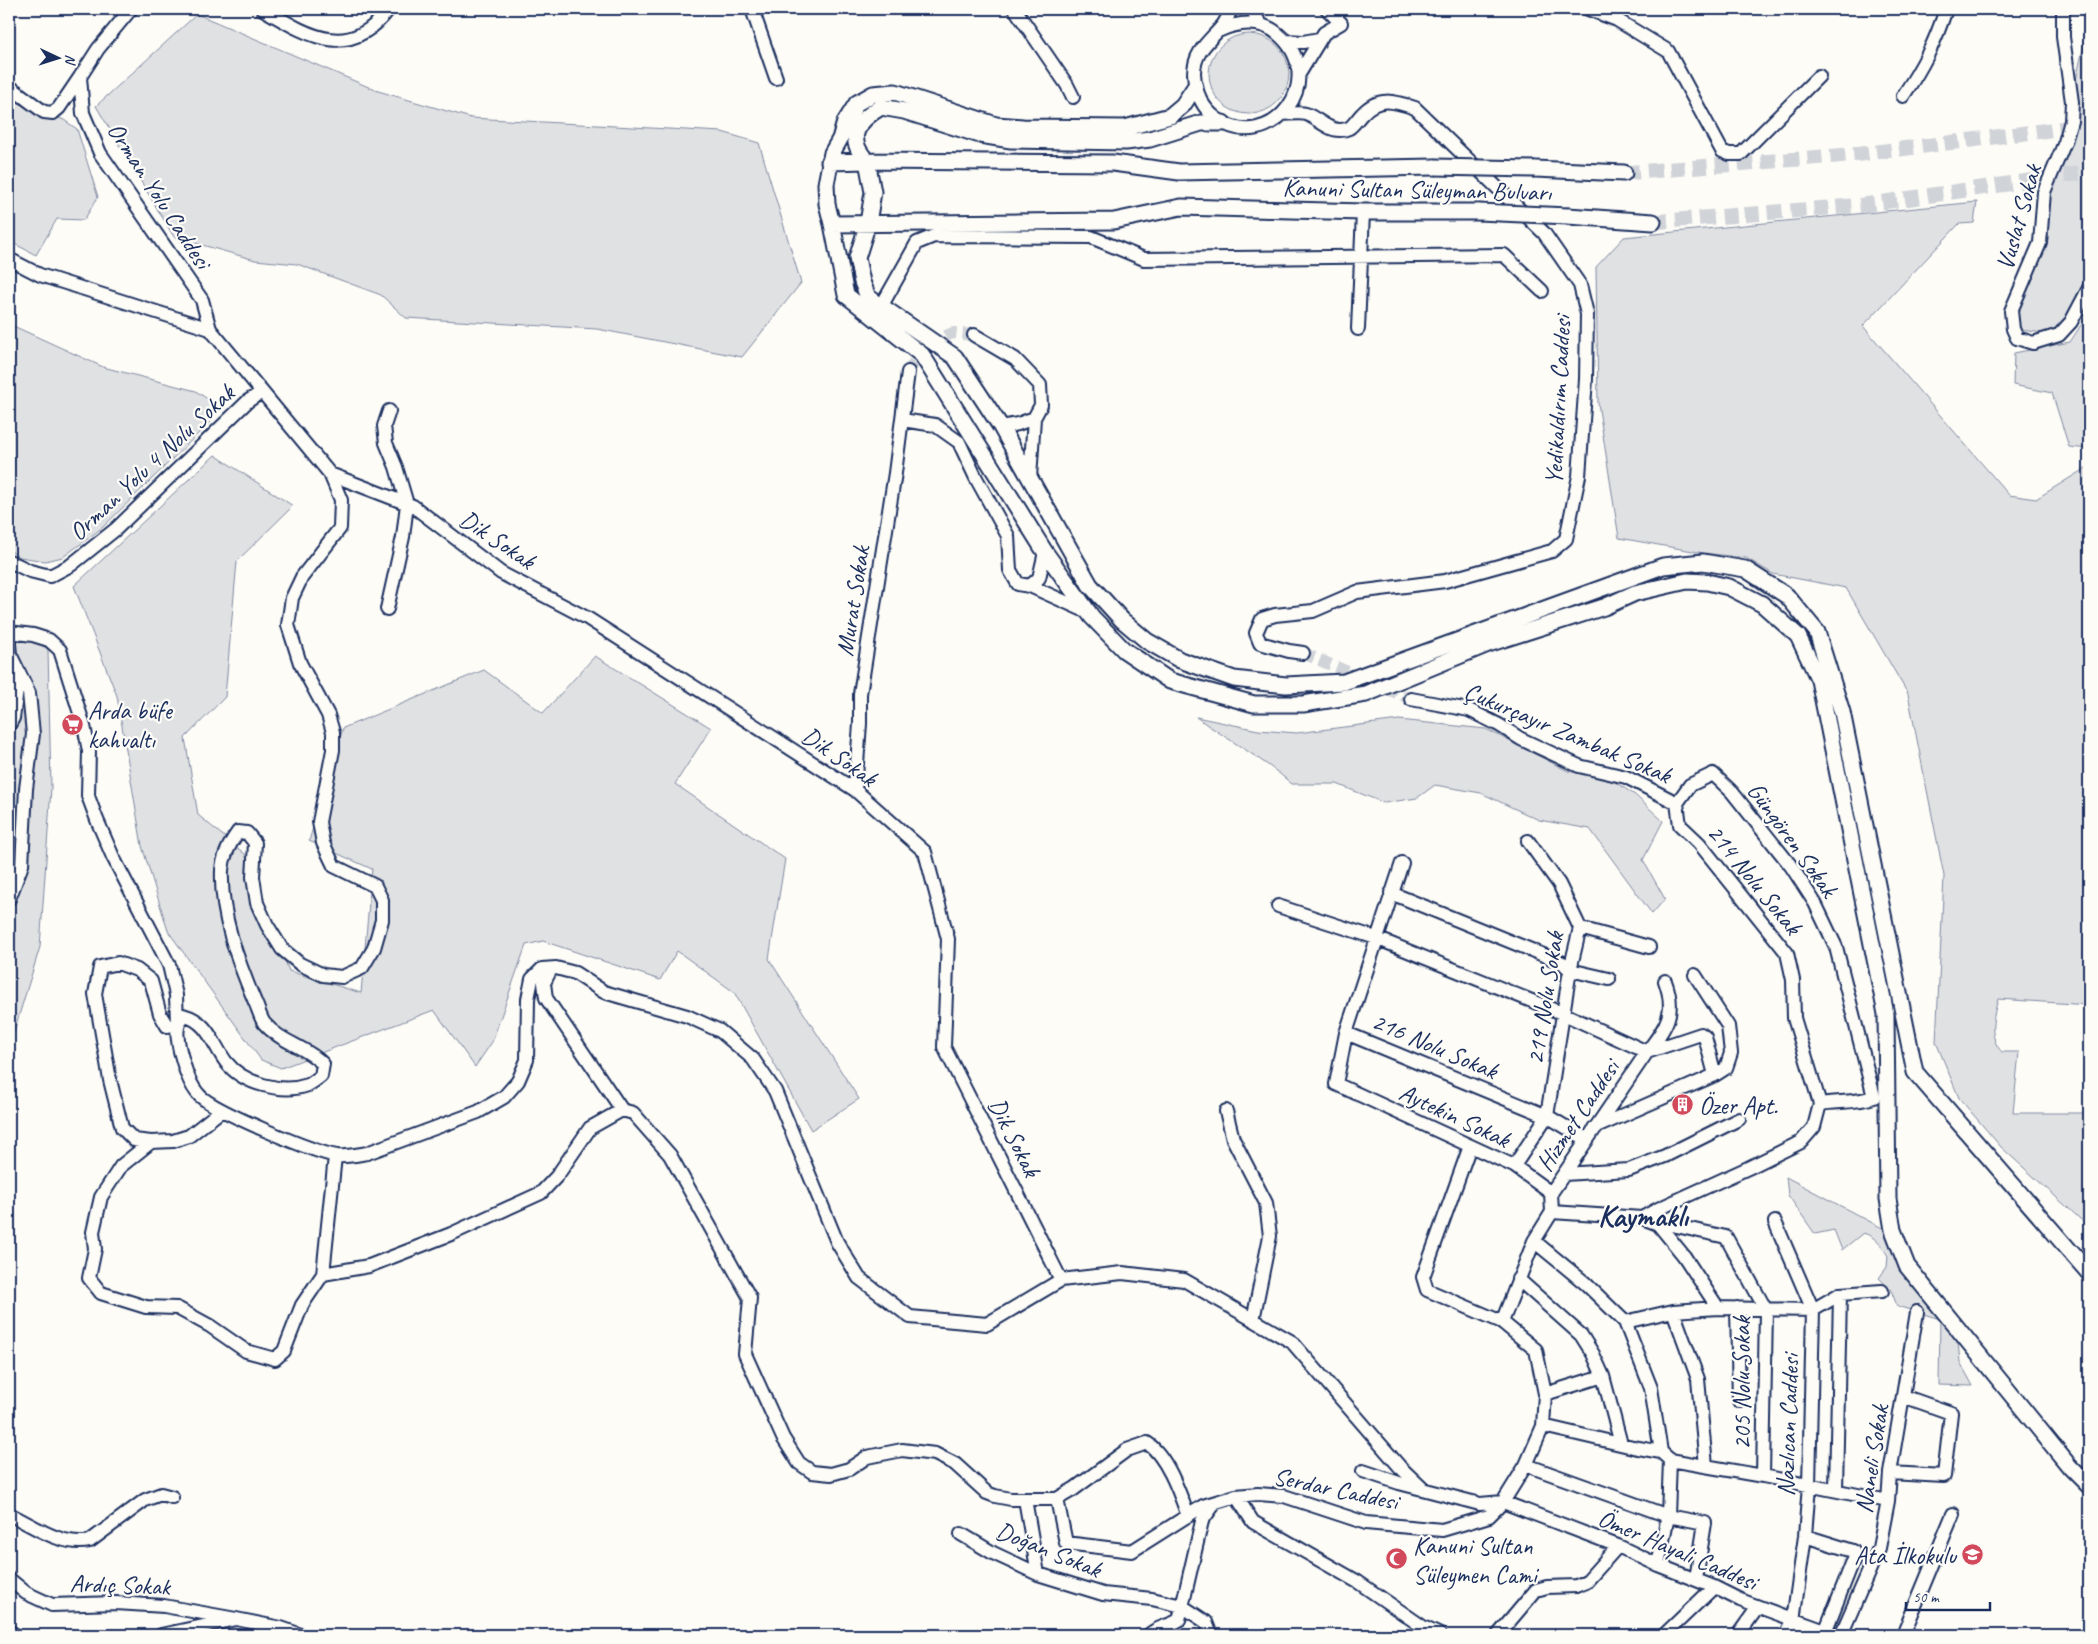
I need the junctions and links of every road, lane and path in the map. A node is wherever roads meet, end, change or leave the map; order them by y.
1 (131, 9) edge
2 (263, 9) edge
3 (389, 9) edge
4 (752, 9) edge
5 (1015, 9) edge
6 (1230, 9) edge
7 (1252, 9) edge
8 (1327, 9) edge
9 (1588, 9) edge
10 (1946, 9) edge
11 (2063, 9) edge
12 (1260, 24) junction
13 (1218, 31) junction
14 (1319, 39) junction
15 (1286, 41) junction
16 (1299, 74) junction
17 (1819, 76) dead end
18 (80, 77) junction
19 (776, 78) dead end
20 (9, 86) edge
21 (1195, 86) junction
22 (1296, 94) junction
23 (1903, 96) dead end
24 (1073, 97) dead end
25 (1283, 114) junction
26 (1305, 114) junction
27 (1223, 123) junction
28 (867, 161) junction
29 (829, 162) junction
30 (1624, 173) tunnel mouth
31 (1363, 212) junction
32 (1653, 222) tunnel mouth
33 (868, 223) junction
34 (832, 224) junction
35 (1360, 255) junction
36 (9, 259) edge
37 (2089, 288) edge
38 (1542, 291) dead end
39 (882, 305) junction
40 (210, 329) junction
41 (1358, 329) dead end
42 (974, 335) tunnel mouth
43 (908, 372) tunnel mouth
44 (262, 392) junction
45 (389, 411) dead end
46 (1034, 418) junction
47 (902, 420) junction
48 (1002, 427) junction
49 (330, 474) junction
50 (1030, 478) junction
51 (407, 504) junction
52 (1045, 552) junction
53 (9, 561) edge
54 (1030, 586) junction
55 (387, 609) dead end
56 (1090, 613) junction
57 (9, 632) edge
58 (9, 644) edge
59 (1303, 653) tunnel mouth
60 (9, 666) edge
61 (1411, 699) tunnel mouth
62 (9, 725) edge
63 (854, 790) junction
64 (1677, 803) junction
65 (1528, 841) dead end
66 (1402, 863) dead end
67 (1392, 893) junction
68 (9, 899) edge
69 (1278, 906) dead end
70 (1580, 928) junction
71 (1376, 938) junction
72 (1649, 947) dead end
73 (551, 968) junction
74 (1570, 970) junction
75 (1695, 976) dead end
76 (1609, 979) dead end
77 (1665, 981) dead end
78 (1564, 1014) junction
79 (177, 1024) junction
80 (1346, 1033) junction
81 (1647, 1052) junction
82 (1715, 1075) junction
83 (1820, 1104) junction
84 (222, 1110) junction
85 (622, 1110) junction
86 (1226, 1111) dead end
87 (1547, 1116) junction
88 (1739, 1119) dead end
89 (1590, 1134) junction
90 (151, 1142) junction
91 (1470, 1146) junction
92 (335, 1156) junction
93 (1514, 1166) junction
94 (1564, 1174) junction
95 (1550, 1193) junction
96 (1552, 1212) junction
97 (1642, 1218) junction
98 (1775, 1222) dead end
99 (1658, 1224) junction
100 (1534, 1241) junction
101 (2089, 1273) edge
102 (323, 1274) junction
103 (1518, 1279) junction
104 (1061, 1280) junction
105 (1882, 1291) dead end
106 (1840, 1294) junction
107 (1718, 1308) junction
108 (1738, 1308) junction
109 (1766, 1310) junction
110 (1813, 1310) junction
111 (1673, 1311) junction
112 (1917, 1312) dead end
113 (1253, 1320) junction
114 (1502, 1322) junction
115 (1625, 1322) junction
116 (1603, 1376) junction
117 (1546, 1394) junction
118 (1904, 1396) junction
119 (1739, 1401) dead end
120 (1543, 1426) junction
121 (1621, 1444) junction
122 (1665, 1456) junction
123 (1526, 1465) junction
124 (1706, 1466) junction
125 (1363, 1471) dead end
126 (1890, 1473) junction
127 (1763, 1476) junction
128 (1809, 1485) junction
129 (2089, 1486) edge
130 (1423, 1489) junction
131 (1836, 1490) junction
132 (1236, 1496) junction
133 (172, 1497) dead end
134 (1057, 1499) junction
135 (1025, 1500) junction
136 (1888, 1501) junction
137 (1503, 1502) junction
138 (1215, 1503) junction
139 (9, 1514) edge
140 (1953, 1514) dead end
141 (1188, 1516) junction
142 (1668, 1516) junction
143 (961, 1534) dead end
144 (1805, 1536) junction
145 (1618, 1546) junction
146 (1658, 1565) junction
147 (1038, 1574) junction
148 (9, 1579) edge
149 (1696, 1579) junction
150 (1714, 1586) junction
151 (1182, 1606) junction
152 (1758, 1607) junction
153 (236, 1619) junction
154 (1793, 1621) junction
155 (9, 1631) edge
156 (1830, 1633) edge
157 (1150, 1634) edge
158 (15, 1635) edge
159 (161, 1635) edge
160 (301, 1635) edge
161 (1212, 1635) edge
162 (1440, 1635) edge
163 (1498, 1635) edge
164 (1664, 1635) edge
165 (1738, 1635) edge
166 (1786, 1635) edge
167 (1841, 1635) edge
168 (1903, 1635) edge

1 - 18 street
2 - 3 street
4 - 19 street
5 - 24 street
6 - 13 street
7 - 12 street
8 - 14 street
9 - 17 street
10 - 23 street
11 - 37 street, Vuslat Sokak
12 - 13 street
12 - 15 street
13 - 21 street
14 - 15 street
14 - 16 street
15 - 16 street
16 - 22 street
18 - 20 street
18 - 40 street, Orman Yolu Caddesi
21 - 27 street
21 - 29 main road
22 - 25 street
22 - 26 street
25 - 26 street, Yedikaldırım Caddesi
25 - 27 street
26 - 59 street, Yedikaldırım Caddesi
27 - 28 main road
28 - 29 main road, Kanuni Sultan Süleyman Bulvarı
28 - 30 main road, Kanuni Sultan Süleyman Bulvarı, bridge
28 - 33 main road
29 - 34 main road
31 - 32 main road, Kanuni Sultan Süleyman Bulvarı, bridge
31 - 33 main road, Kanuni Sultan Süleyman Bulvarı
31 - 35 street
33 - 34 main road, Kanuni Sultan Süleyman Bulvarı
33 - 39 main road
34 - 52 main road
35 - 38 street
35 - 39 street
35 - 41 street
36 - 40 street
39 - 48 main road
40 - 44 street
42 - 46 street
43 - 47 street, Murat Sokak
44 - 49 street
44 - 53 street, Orman Yolu 4 Nolu Sokak
45 - 51 street
46 - 48 street
46 - 50 street
47 - 54 street
47 - 63 street, Murat Sokak
48 - 50 main road
49 - 51 street, Dik Sokak
49 - 79 street
50 - 101 main road
51 - 55 street
51 - 63 street, Dik Sokak
52 - 54 street
52 - 56 main road
54 - 56 street
56 - 129 main road
57 - 79 street
58 - 68 street
60 - 62 street
61 - 64 street, Çukurçayır Zambak Sokak
63 - 104 street, Dik Sokak
64 - 83 street, 214 Nolu Sokak
64 - 83 street, Güngören Sokak
65 - 70 street, 219 Nolu Sokak
66 - 67 street
67 - 71 street
67 - 74 street
69 - 71 street
70 - 72 street
70 - 74 street, 219 Nolu Sokak
71 - 78 street
71 - 80 street
73 - 85 street
73 - 92 street
73 - 104 street
74 - 76 street
74 - 78 street, 219 Nolu Sokak
75 - 82 street
77 - 81 street
78 - 81 street
78 - 87 street, 219 Nolu Sokak
79 - 84 street
79 - 90 street
80 - 87 street, 216 Nolu Sokak
80 - 91 street, Aytekin Sokak
81 - 82 street, Hizmet Caddesi
81 - 89 street, Hizmet Caddesi
82 - 89 street
83 - 97 street
84 - 90 street
84 - 92 street
85 - 102 street
85 - 135 street
86 - 113 street
87 - 89 street, 216 Nolu Sokak
87 - 93 street, 219 Nolu Sokak
88 - 94 street
89 - 94 street, Hizmet Caddesi
90 - 102 street
91 - 93 street, Aytekin Sokak
91 - 114 street, Serdar Caddesi
92 - 102 street
93 - 95 street, Aytekin Sokak
94 - 95 street, Hizmet Caddesi
95 - 96 street, Hizmet Caddesi
96 - 97 street, Hizmet Caddesi
96 - 100 street
97 - 99 street, 205 Nolu Sokak
98 - 110 street, Nazlıcan Caddesi
99 - 107 street
99 - 109 street, 205 Nolu Sokak
100 - 103 street
100 - 115 street
103 - 114 street
103 - 116 street
104 - 113 street
105 - 106 street
106 - 110 street
106 - 131 street
107 - 108 street
107 - 111 street
108 - 109 street
108 - 119 street
109 - 110 street
109 - 127 street, 205 Nolu Sokak
110 - 128 street, Nazlıcan Caddesi
111 - 115 street
111 - 124 street
112 - 118 street, Naneli Sokak
113 - 130 street
114 - 117 street, Serdar Caddesi
115 - 122 street
116 - 117 street
116 - 121 street
117 - 120 street, Serdar Caddesi
118 - 126 street, Naneli Sokak
118 - 126 street
120 - 121 street
120 - 123 street, Serdar Caddesi
121 - 122 street
122 - 124 street
122 - 142 street
123 - 137 street, Serdar Caddesi
123 - 142 street
124 - 127 street
125 - 130 street
126 - 136 street, Naneli Sokak
127 - 128 street
128 - 131 street
128 - 144 street, Nazlıcan Caddesi
130 - 137 street
131 - 136 street
132 - 137 street, Serdar Caddesi
132 - 138 street, Serdar Caddesi
132 - 162 street
133 - 139 street, Ardıç Sokak
134 - 135 street
134 - 141 street, Serdar Caddesi
134 - 141 street
135 - 147 street
136 - 167 street, Naneli Sokak
137 - 145 street, Ömer Hayali Caddesi
138 - 141 street, Serdar Caddesi
138 - 151 street
140 - 168 street
142 - 146 street
142 - 149 street
143 - 147 street, Doğan Sokak
144 - 154 street, Nazlıcan Caddesi
144 - 156 street
145 - 146 street, Ömer Hayali Caddesi
145 - 163 street
146 - 149 street, Ömer Hayali Caddesi
147 - 151 street, Doğan Sokak
148 - 153 street, Ardıç Sokak
149 - 150 street, Ömer Hayali Caddesi
150 - 152 street, Ömer Hayali Caddesi
150 - 164 street
151 - 157 street
151 - 161 street
152 - 154 street, Ömer Hayali Caddesi
152 - 165 street
153 - 159 street
153 - 160 street, Ardıç Sokak
154 - 156 street, Ömer Hayali Caddesi
154 - 166 street, Nazlıcan Caddesi
155 - 158 street

